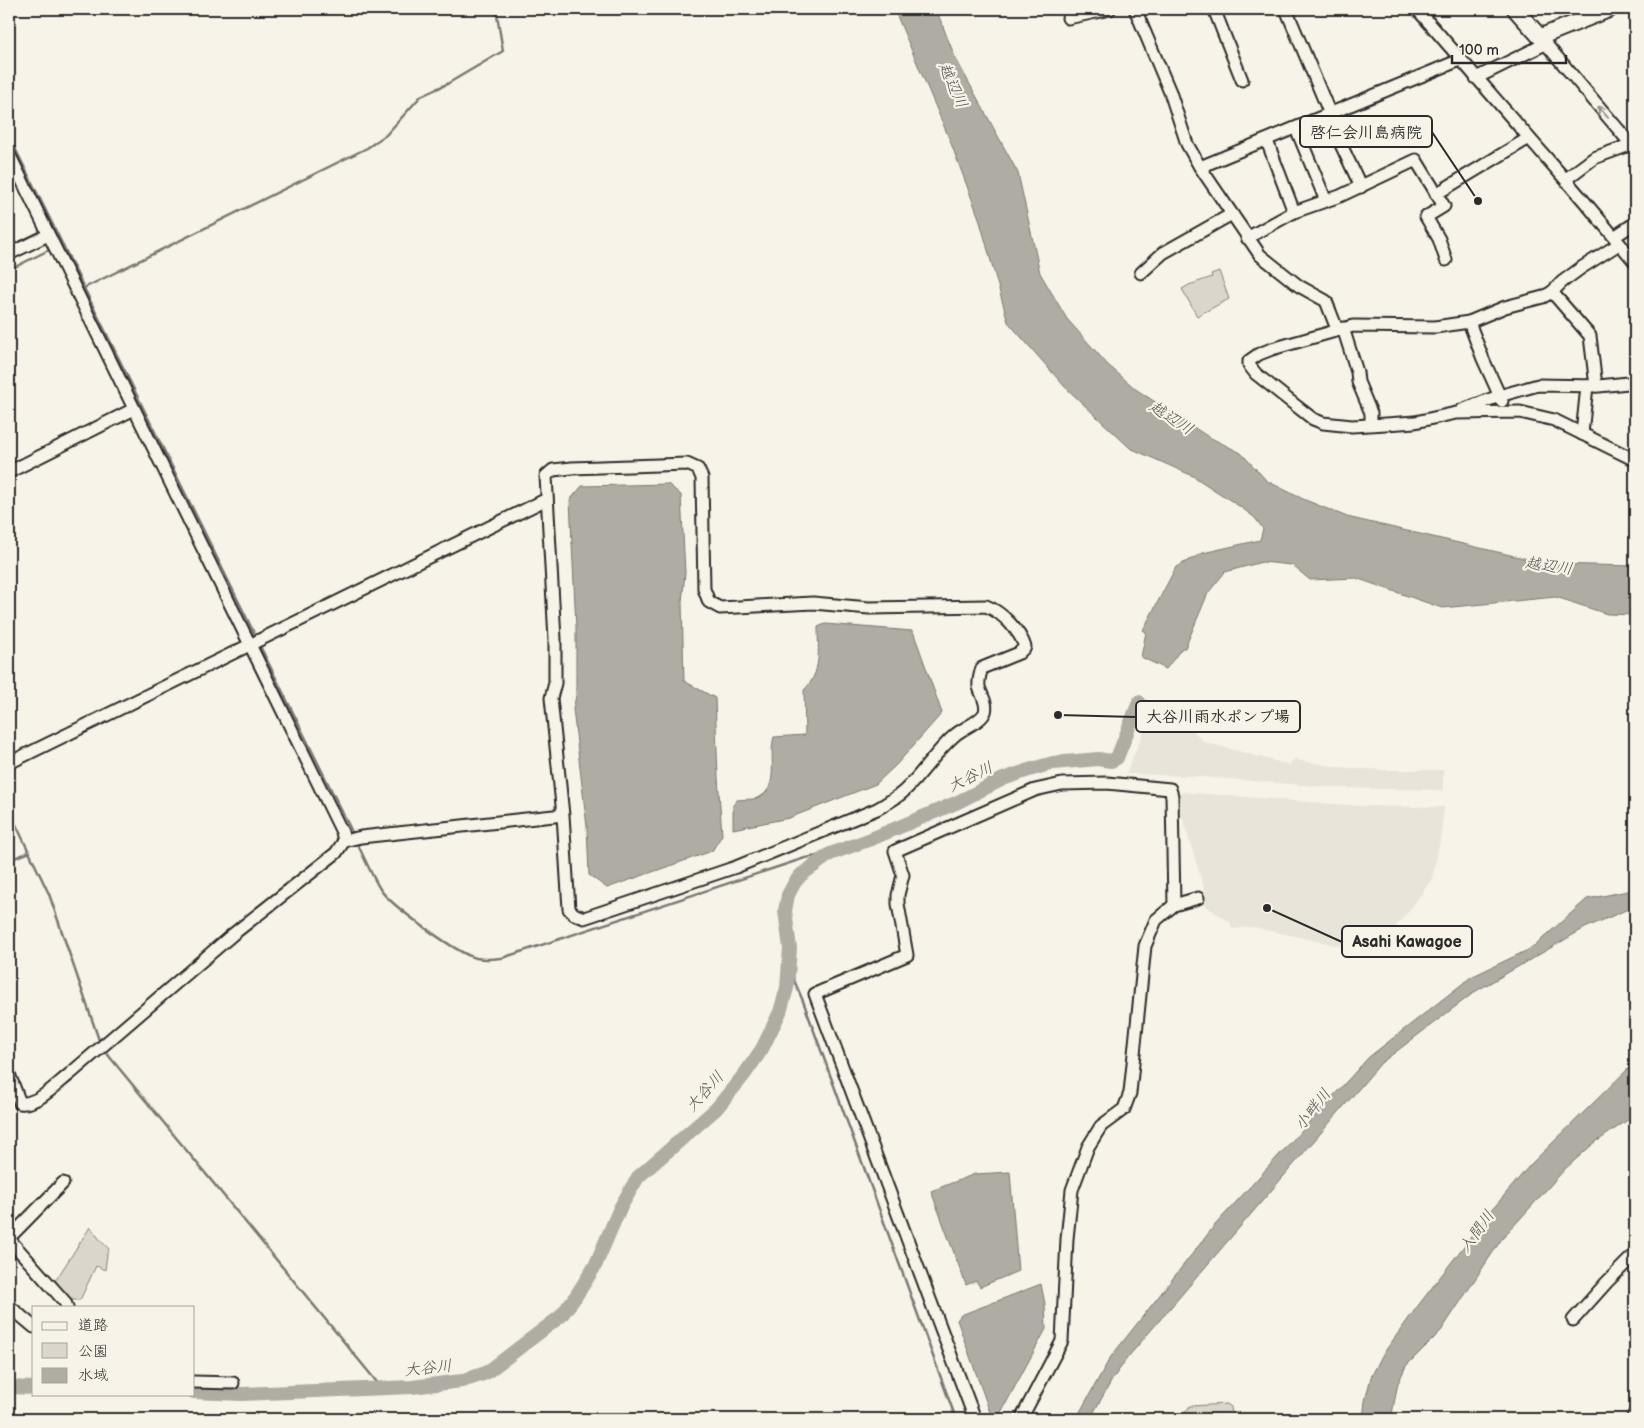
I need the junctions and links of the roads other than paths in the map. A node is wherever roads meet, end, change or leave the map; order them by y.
1 (1110, 9) edge
2 (1135, 9) edge
3 (1214, 9) edge
4 (1286, 9) edge
5 (1417, 9) edge
6 (1515, 9) edge
7 (1610, 9) edge
8 (1068, 18) dead end
9 (1542, 40) junction
10 (1460, 60) junction
11 (1476, 78) junction
12 (1242, 80) dead end
13 (1328, 115) junction
14 (1296, 128) junction
15 (1529, 138) junction
16 (1266, 140) junction
17 (1634, 146) edge
18 (9, 154) edge
19 (1200, 166) junction
20 (1566, 180) junction
21 (1361, 187) junction
22 (1436, 194) junction
23 (1326, 201) junction
24 (1294, 212) junction
25 (1232, 214) junction
26 (1635, 223) edge
27 (48, 235) junction
28 (1247, 238) junction
29 (1616, 241) junction
30 (9, 254) edge
31 (1446, 260) dead end
32 (1635, 262) edge
33 (1141, 273) dead end
34 (1552, 292) junction
35 (1468, 322) junction
36 (1340, 328) junction
37 (1592, 386) junction
38 (1635, 386) edge
39 (1499, 396) junction
40 (134, 409) junction
41 (1508, 412) junction
42 (1456, 413) junction
43 (1371, 424) junction
44 (1582, 434) junction
45 (1633, 457) edge
46 (9, 472) edge
47 (547, 499) junction
48 (250, 645) junction
49 (9, 763) edge
50 (563, 815) junction
51 (344, 841) junction
52 (1198, 898) dead end
53 (1174, 904) junction
54 (9, 1074) edge
55 (63, 1183) dead end
56 (9, 1238) edge
57 (1635, 1254) edge
58 (9, 1306) edge
59 (67, 1306) edge
60 (1573, 1320) dead end
61 (32, 1326) edge
62 (195, 1382) edge
63 (232, 1383) dead end
64 (1635, 1413) edge
65 (975, 1419) edge
66 (1021, 1419) edge
67 (1632, 1419) edge

1 - 8 street
2 - 19 street
3 - 12 street
4 - 13 street
5 - 10 street
6 - 9 main road
7 - 9 main road
9 - 11 street
17 -> 9 street
10 - 11 street
10 - 13 street
11 - 15 street
13 - 14 street
13 - 21 street
14 - 16 street
14 - 23 street
15 - 20 street
15 - 22 street
16 - 19 street
16 - 24 street
17 - 20 street
18 - 27 street
19 - 25 street
20 - 29 street
21 - 22 street
21 - 23 street
22 - 31 street
23 - 24 street
24 - 28 street
25 - 28 street
25 - 33 street
26 - 29 street
27 - 30 street
27 - 40 street
28 - 36 street
29 - 32 street
29 - 34 street
34 - 35 street
34 - 37 street
35 - 36 street
35 - 39 street
36 - 43 street
36 - 43 street
37 - 38 street
37 - 39 street
37 - 44 street
39 - 41 street
39 - 42 street
40 - 46 street
40 - 48 street
41 - 42 street
41 - 44 street
42 - 43 street
44 - 45 street
47 - 48 street
47 - 50 street
47 - 50 street
48 - 49 street
48 - 51 street
50 - 51 street
51 - 54 street
52 - 53 street
53 - 65 street
53 - 66 street
55 - 56 street
56 - 59 street
57 - 60 street
58 - 61 street
62 - 63 street
64 - 67 street

